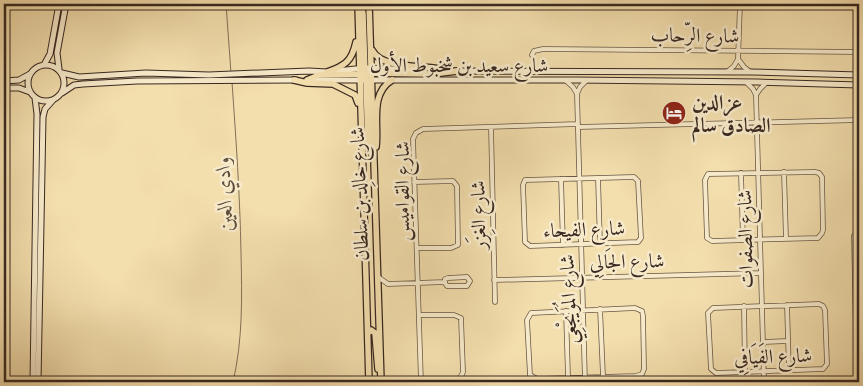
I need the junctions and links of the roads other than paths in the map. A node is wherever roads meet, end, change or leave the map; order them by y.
1 (59, 4) edge
2 (66, 4) edge
3 (359, 4) edge
4 (740, 4) edge
5 (369, 6) edge
6 (358, 30) junction
7 (739, 51) junction
8 (859, 52) edge
9 (532, 55) dead end
10 (738, 59) junction
11 (44, 65) junction
12 (60, 71) junction
13 (449, 71) junction
14 (457, 71) junction
15 (327, 72) junction
16 (727, 72) junction
17 (751, 72) junction
18 (30, 74) junction
19 (366, 74) junction
20 (859, 75) edge
21 (294, 80) junction
22 (307, 80) joint
23 (392, 80) junction
24 (565, 80) junction
25 (588, 80) junction
26 (4, 81) edge
27 (746, 82) junction
28 (767, 82) junction
29 (859, 85) edge
30 (4, 88) edge
31 (30, 92) junction
32 (62, 93) junction
33 (577, 94) junction
34 (756, 96) junction
35 (35, 98) junction
36 (53, 100) junction
37 (361, 117) junction
38 (859, 120) edge
39 (757, 123) junction
40 (578, 126) junction
41 (491, 127) junction
42 (373, 156) junction
43 (784, 172) junction
44 (741, 173) junction
45 (759, 173) junction
46 (561, 178) junction
47 (580, 178) junction
48 (598, 178) junction
49 (414, 182) junction
50 (854, 236) dead end
51 (743, 239) junction
52 (761, 239) junction
53 (786, 239) junction
54 (581, 244) junction
55 (600, 244) junction
56 (563, 245) junction
57 (417, 248) junction
58 (761, 273) junction
59 (378, 277) junction
60 (582, 277) junction
61 (494, 280) junction
62 (444, 282) junction
63 (418, 283) junction
64 (388, 284) junction
65 (379, 291) junction
66 (495, 302) dead end
67 (787, 304) junction
68 (762, 305) junction
69 (744, 306) junction
70 (583, 310) junction
71 (600, 310) junction
72 (566, 311) junction
73 (420, 315) junction
74 (368, 333) junction
75 (788, 341) junction
76 (763, 342) junction
77 (764, 371) junction
78 (789, 371) junction
79 (745, 372) junction
80 (603, 376) junction
81 (585, 377) junction
82 (568, 378) junction
83 (381, 379) edge
84 (33, 382) edge
85 (38, 382) edge
86 (369, 382) edge
87 (421, 382) edge
88 (585, 382) edge
89 (764, 382) edge
90 (857, 382) edge

1 - 11 main road
2 - 12 main road
3 - 6 main road, شارع خالِد بن سلطان
3 - 19 main road
4 - 7 street
5 - 13 main road
5 - 19 main road, شارع خالِد بن سلطان
6 - 15 main road
6 - 19 main road, شارع خالِد بن سلطان
7 - 8 street, شارع الرِّحاب
7 - 9 street, شارع الرِّحاب
7 - 10 street
10 - 16 street
10 - 17 street
11 - 12 main road
11 - 18 main road
12 - 15 main road, شارع سعيد بن شخبوط الأول
12 - 32 main road
13 - 14 main road, شارع سعيد بن شخبوط الأول
13 - 19 main road, شارع سعيد بن شخبوط الأول
14 - 16 main road, شارع سعيد بن شخبوط الأول
14 - 19 main road
15 - 19 main road, شارع سعيد بن شخبوط الأول
16 - 17 main road, شارع سعيد بن شخبوط الأول
17 - 20 main road, شارع سعيد بن شخبوط الأول
18 - 26 main road
18 - 31 main road
19 - 22 main road
19 - 23 main road, شارع سعيد بن شخبوط الأول
19 - 37 main road, شارع خالِد بن سلطان
19 - 42 main road, شارع خالِد بن سلطان
21 - 22 main road
21 - 32 main road
21 - 37 main road
23 - 24 main road, شارع سعيد بن شخبوط الأول
23 - 42 main road
24 - 25 main road, شارع سعيد بن شخبوط الأول
24 - 33 street
25 - 27 main road, شارع سعيد بن شخبوط الأول
25 - 33 street
27 - 28 main road, شارع سعيد بن شخبوط الأول
27 - 34 street
28 - 29 main road, شارع سعيد بن شخبوط الأول
28 - 34 street
30 - 31 main road
31 - 35 main road
32 - 36 main road
33 - 40 street, شارع المُوَيجْعِي
34 - 39 street, شارع الصفوات
35 - 36 main road
35 - 84 main road
36 - 85 main road
37 - 74 main road, شارع خالِد بن سلطان
38 - 39 street, شارع القواميس
39 - 40 street, شارع القواميس
39 - 45 street, شارع الصفوات
40 - 41 street, شارع القواميس
40 - 47 street, شارع المُوَيجْعِي
41 - 49 street, شارع القواميس
41 - 61 street, شارع الغِزَر
42 - 59 main road, شارع خالِد بن سلطان
43 - 45 street
43 - 53 street
43 - 53 street
44 - 45 street
44 - 51 street
44 - 51 street
45 - 52 street, شارع الصفوات
46 - 47 street, شارع الفيحاء
46 - 56 street
46 - 56 street, شارع الفيحاء
47 - 48 street, شارع الفيحاء
47 - 54 street, شارع المُوَيجْعِي
48 - 55 street
48 - 55 street, شارع الفيحاء
49 - 57 street, شارع القواميس
49 - 57 street
50 - 90 street
51 - 52 street
52 - 53 street
52 - 58 street, شارع الصفوات
54 - 55 street, شارع الفيحاء
54 - 56 street, شارع الفيحاء
54 - 60 street, شارع المُوَيجْعِي
57 - 63 street, شارع القواميس
58 - 60 street, شارع الجَالِي
58 - 68 street, شارع الصفوات
59 - 64 street
59 - 65 main road, شارع خالِد بن سلطان
60 - 61 street, شارع الجَالِي
60 - 70 street, شارع المُوَيجْعِي
61 - 66 street, شارع الغِزَر
62 - 62 street
62 - 63 street
63 - 64 street
63 - 73 street, شارع القواميس
64 - 65 street
65 - 83 main road, شارع خالِد بن سلطان
67 - 68 street, شارع الفَيَافِي
67 - 75 street
67 - 78 street, شارع الفَيَافِي
68 - 69 street, شارع الفَيَافِي
68 - 76 street, شارع الصفوات
69 - 79 street
69 - 79 street, شارع الفَيَافِي
70 - 71 street
70 - 72 street
70 - 81 street, شارع المُوَيجْعِي
71 - 80 street
71 - 80 street
72 - 82 street
72 - 82 street
73 - 87 street, شارع القواميس
73 - 87 street
74 - 83 main road
74 - 86 main road, شارع خالِد بن سلطان
75 - 76 street
75 - 78 street
76 - 77 street, شارع الصفوات
77 - 78 street, شارع الفَيَافِي
77 - 79 street, شارع الفَيَافِي
77 - 89 street, شارع الصفوات
80 - 81 street
81 - 82 street
81 - 88 street, شارع المُوَيجْعِي

